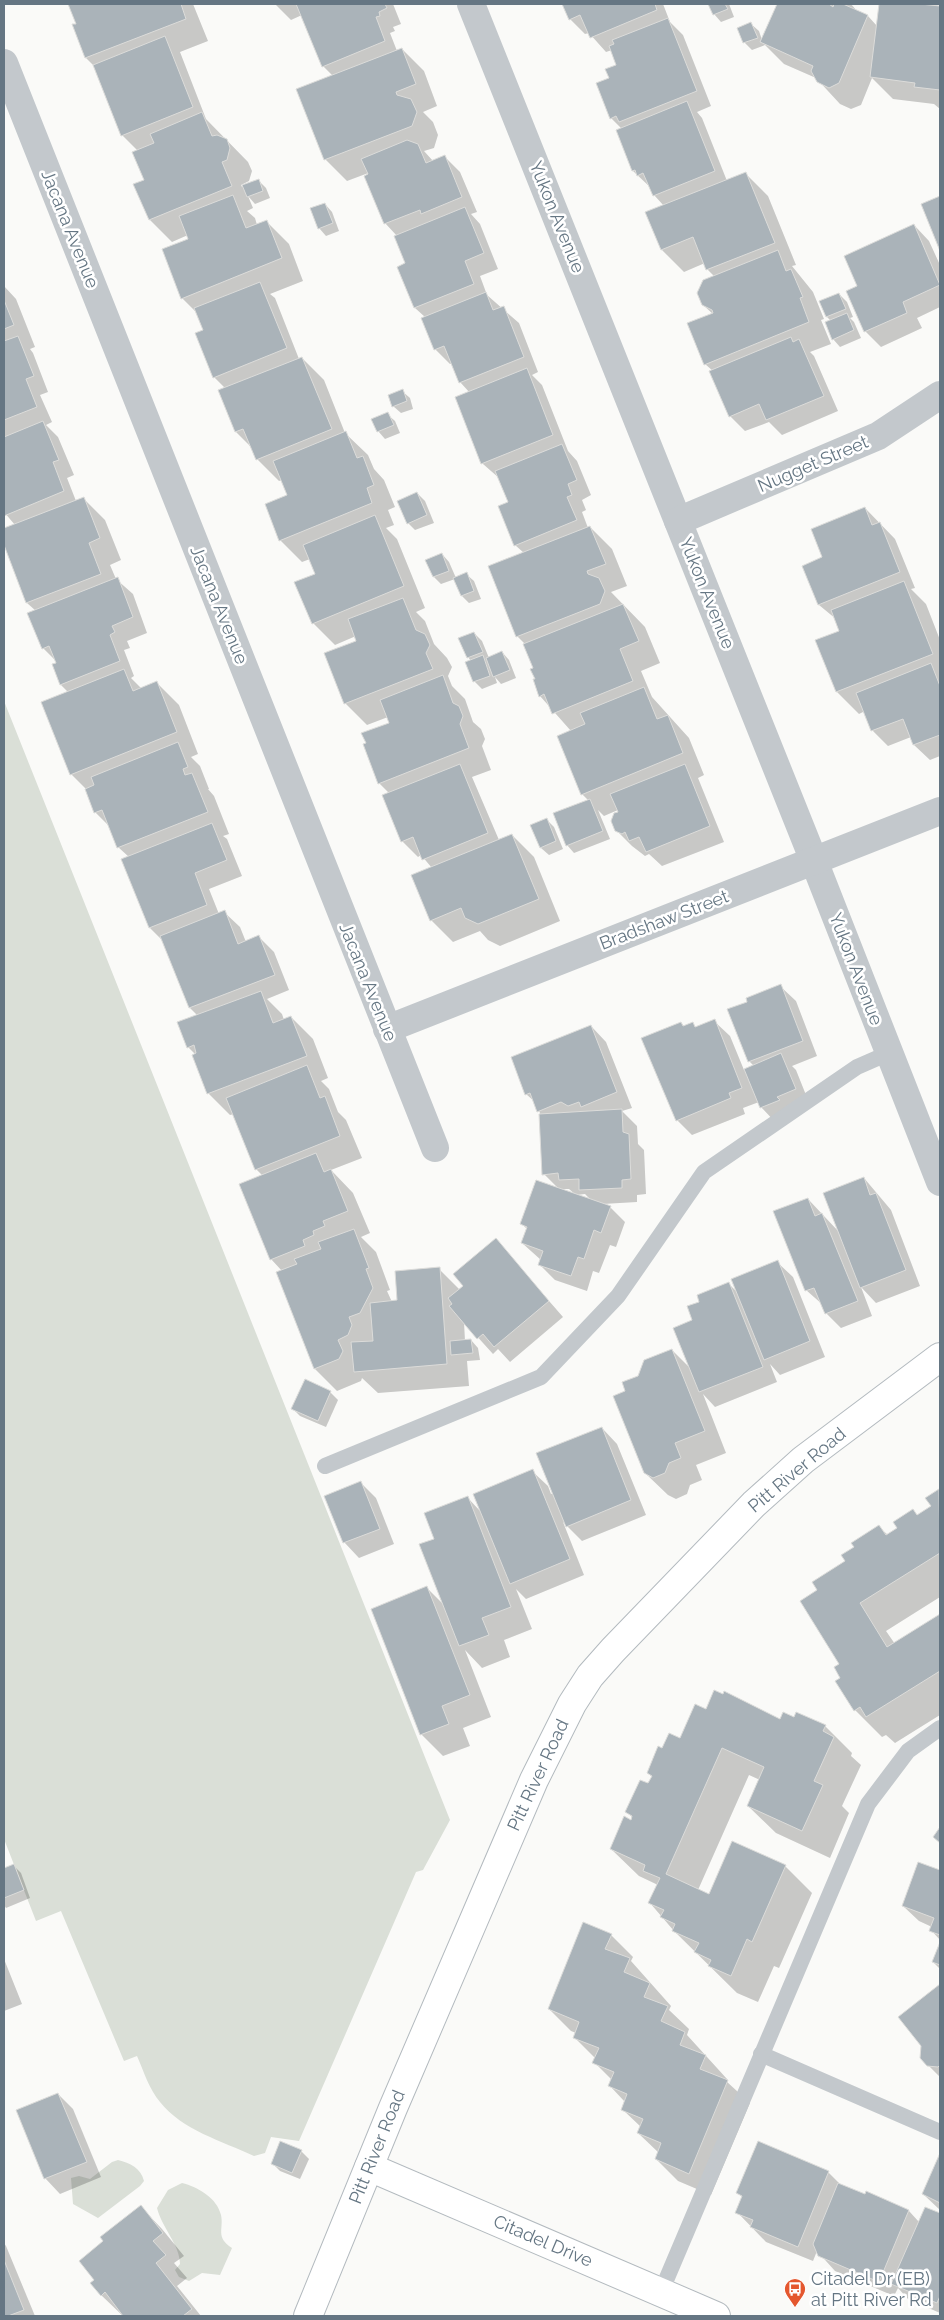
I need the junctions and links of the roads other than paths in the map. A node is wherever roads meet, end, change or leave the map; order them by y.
1 (471, 4) edge
2 (4, 62) edge
3 (940, 395) edge
4 (678, 521) junction
5 (940, 811) edge
6 (814, 861) junction
7 (387, 1029) junction
8 (888, 1053) junction
9 (435, 1148) dead end
10 (940, 1182) edge
11 (940, 1357) edge
12 (324, 1466) dead end
13 (940, 1728) edge
14 (761, 2054) junction
15 (940, 2132) edge
16 (369, 2167) junction
17 (660, 2292) junction
18 (308, 2316) edge
19 (716, 2316) edge

1 - 4 street, Yukon Avenue
2 - 7 street, Jacana Avenue
3 - 4 street, Nugget Street
4 - 6 street, Yukon Avenue
5 - 6 street, Bradshaw Street
6 - 7 street, Bradshaw Street
6 - 8 street, Yukon Avenue
7 - 9 street, Jacana Avenue
8 - 10 street, Yukon Avenue
8 - 12 lane
11 - 16 main road, Pitt River Road
13 - 14 lane
14 - 15 lane
14 - 17 lane
16 - 17 main road, Citadel Drive
16 - 18 main road, Pitt River Road
17 - 19 main road, Citadel Drive

